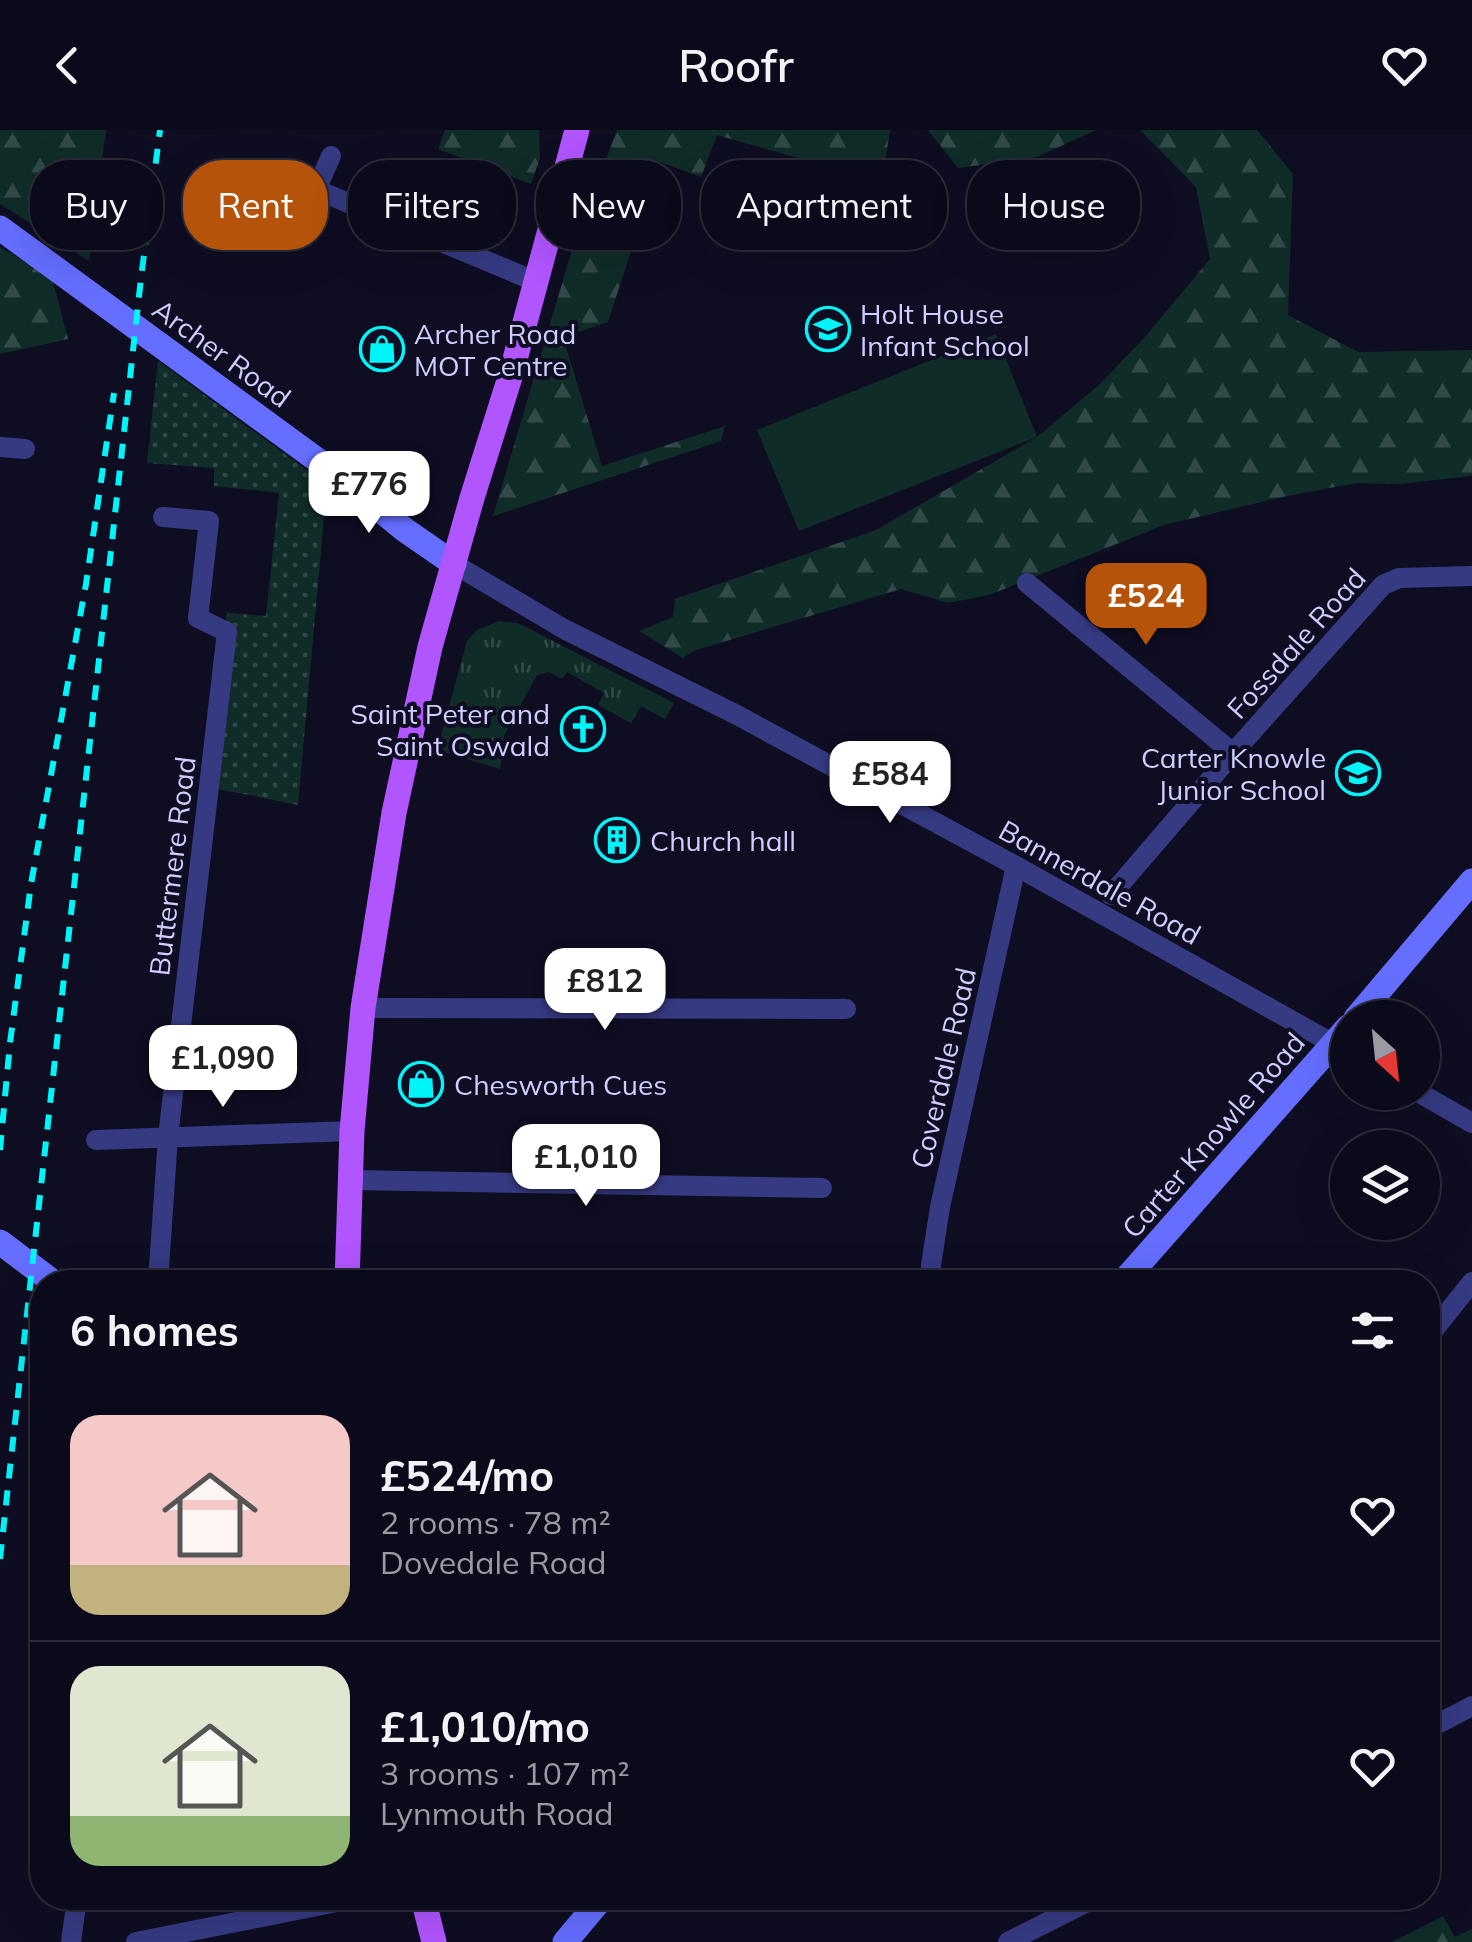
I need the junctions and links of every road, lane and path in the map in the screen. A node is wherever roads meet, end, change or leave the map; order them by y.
1 (577, 130) edge
2 (330, 156) dead end
3 (328, 161) edge
4 (328, 195) edge
5 (8, 234) edge
6 (537, 282) junction
7 (0, 447) edge
8 (25, 449) dead end
9 (163, 517) dead end
10 (454, 564) junction
11 (1472, 576) edge
12 (1027, 582) dead end
13 (1233, 753) junction
14 (1016, 866) junction
15 (1472, 881) edge
16 (1111, 895) dead end
17 (1371, 1000) edge
18 (364, 1008) junction
19 (846, 1008) dead end
20 (1330, 1035) edge
21 (1330, 1054) edge
22 (1440, 1105) edge
23 (1472, 1124) edge
24 (352, 1131) junction
25 (168, 1137) junction
26 (96, 1140) dead end
27 (350, 1180) junction
28 (822, 1188) dead end
29 (0, 1242) edge
30 (37, 1270) edge
31 (159, 1270) edge
32 (347, 1270) edge
33 (931, 1270) edge
34 (1134, 1270) edge
35 (1472, 1282) edge
36 (1440, 1321) edge
37 (1472, 1706) edge
38 (1440, 1723) edge
39 (75, 1910) edge
40 (296, 1910) edge
41 (426, 1910) edge
42 (592, 1910) edge
43 (1071, 1910) edge
44 (70, 1942) edge
45 (136, 1942) edge
46 (434, 1942) edge
47 (564, 1942) edge
48 (1008, 1942) edge

1 - 6 main road
2 - 3 street
4 - 6 street
5 - 10 street, Archer Road
6 - 10 main road
7 - 8 street
9 - 25 street, Buttermere Road
10 - 14 street, Bannerdale Road
10 - 18 main road
11 - 13 street, Fossdale Road
12 - 13 street
13 - 16 street, Fossdale Road
14 - 20 street, Bannerdale Road
14 - 33 street, Coverdale Road
15 - 17 street
18 - 19 street
18 - 24 main road
21 - 34 street, Carter Knowle Road
22 - 23 street
24 - 25 street
24 - 27 main road
25 - 26 street
25 - 31 street, Buttermere Road
27 - 28 street
27 - 32 main road
29 - 30 street
35 - 36 street
37 - 38 street
39 - 44 street
40 - 45 street
41 - 46 main road
42 - 47 street
43 - 48 street

